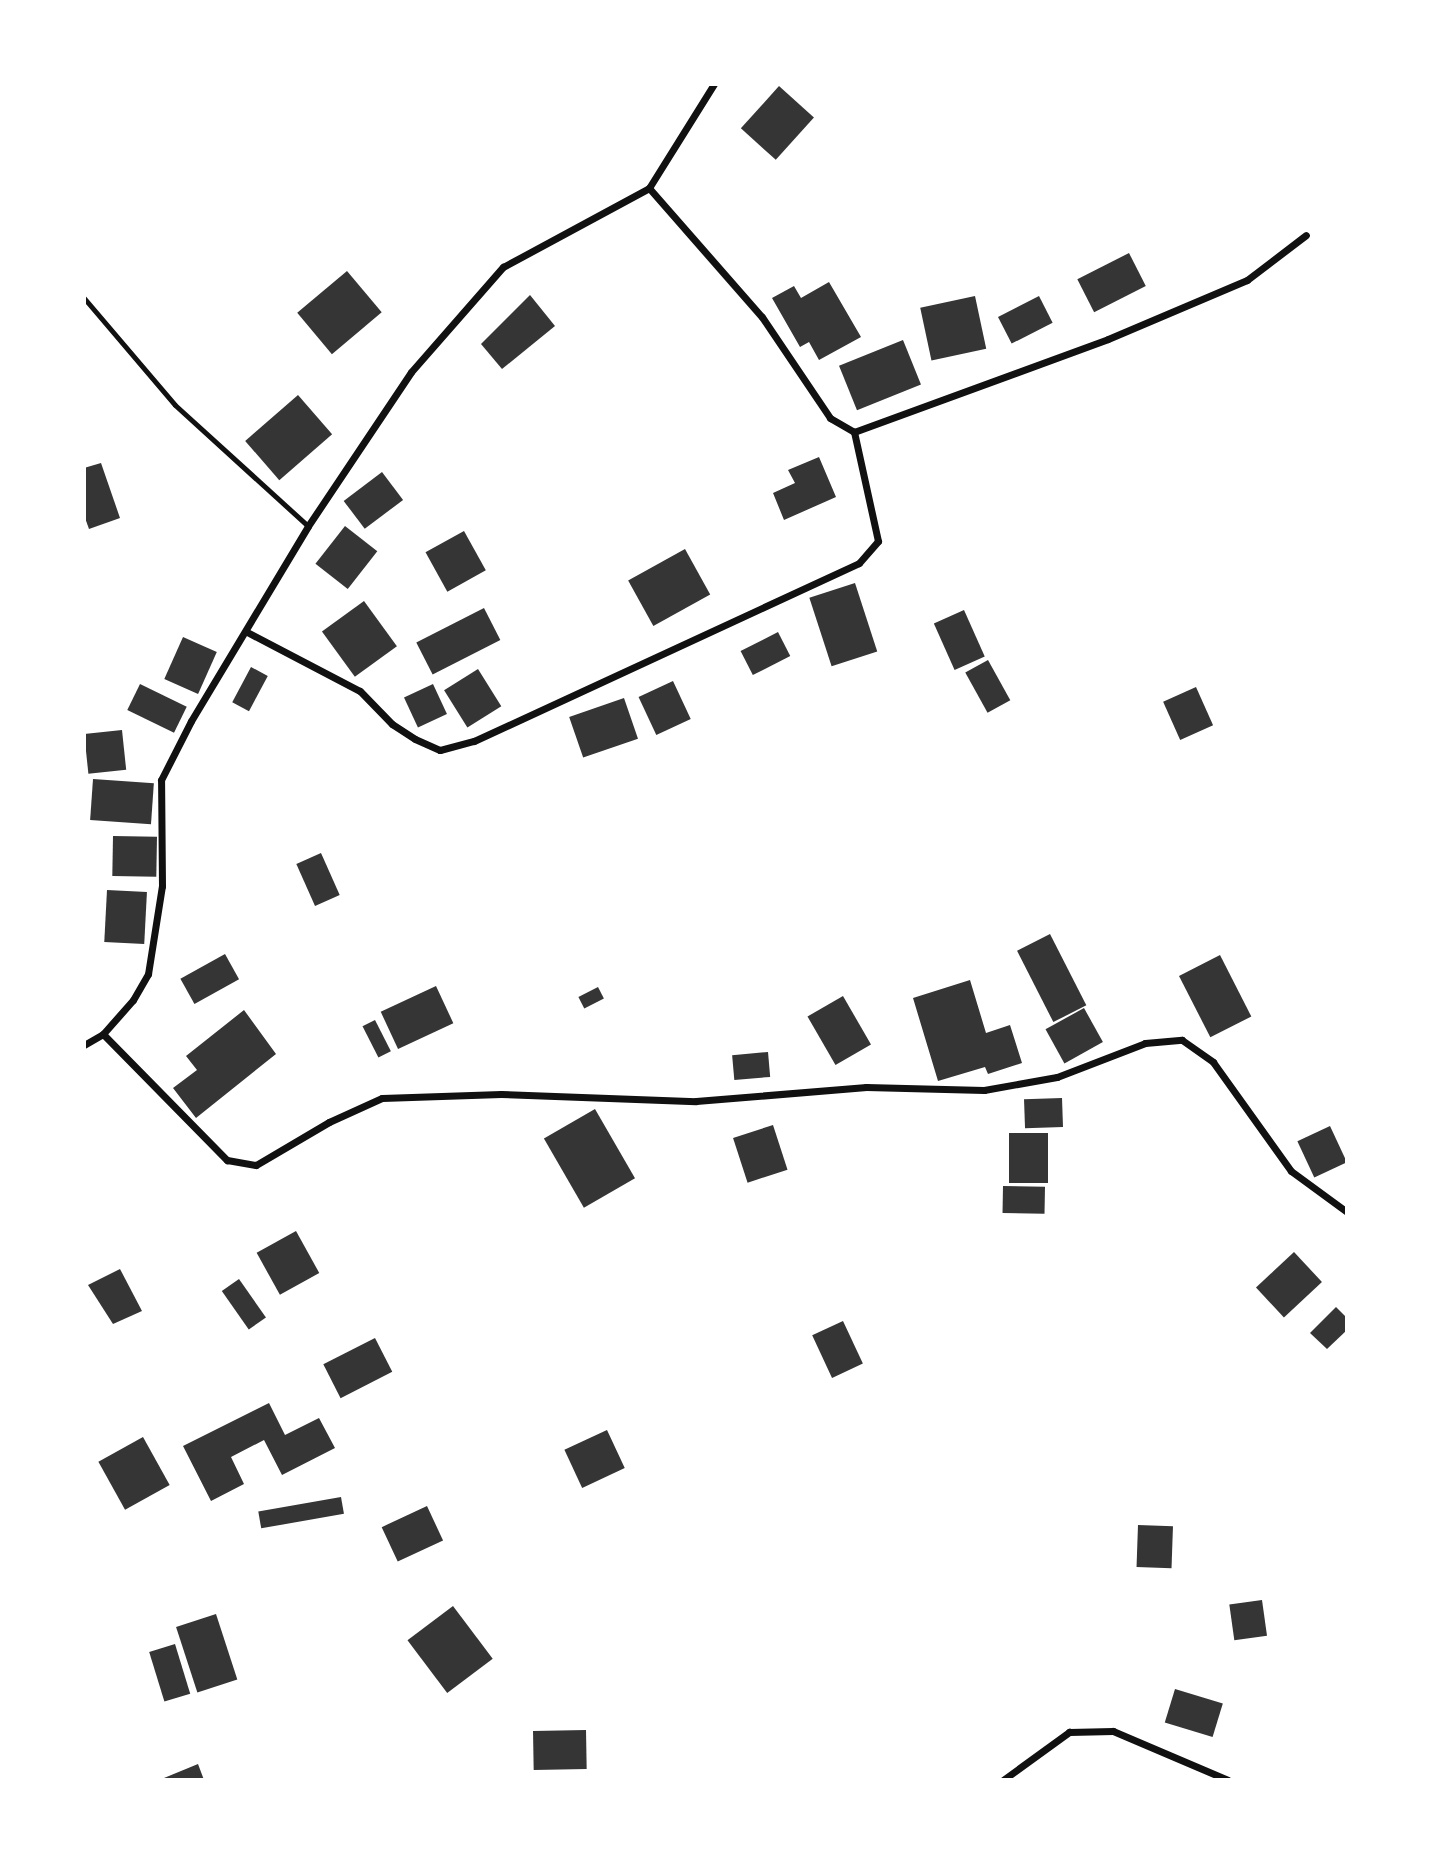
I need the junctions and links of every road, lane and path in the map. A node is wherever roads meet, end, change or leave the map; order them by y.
1 (714, 84) edge
2 (649, 188) junction
3 (1306, 235) dead end
4 (84, 299) edge
5 (854, 432) junction
6 (308, 526) junction
7 (247, 632) junction
8 (103, 1034) junction
9 (84, 1045) edge
10 (1347, 1212) edge
11 (1003, 1780) edge
12 (1228, 1780) edge

1 - 2 street
2 - 5 street
2 - 6 street
3 - 5 street
4 - 6 lane
5 - 7 street
6 - 7 street
7 - 8 street
8 - 9 street
8 - 10 street
11 - 12 street

